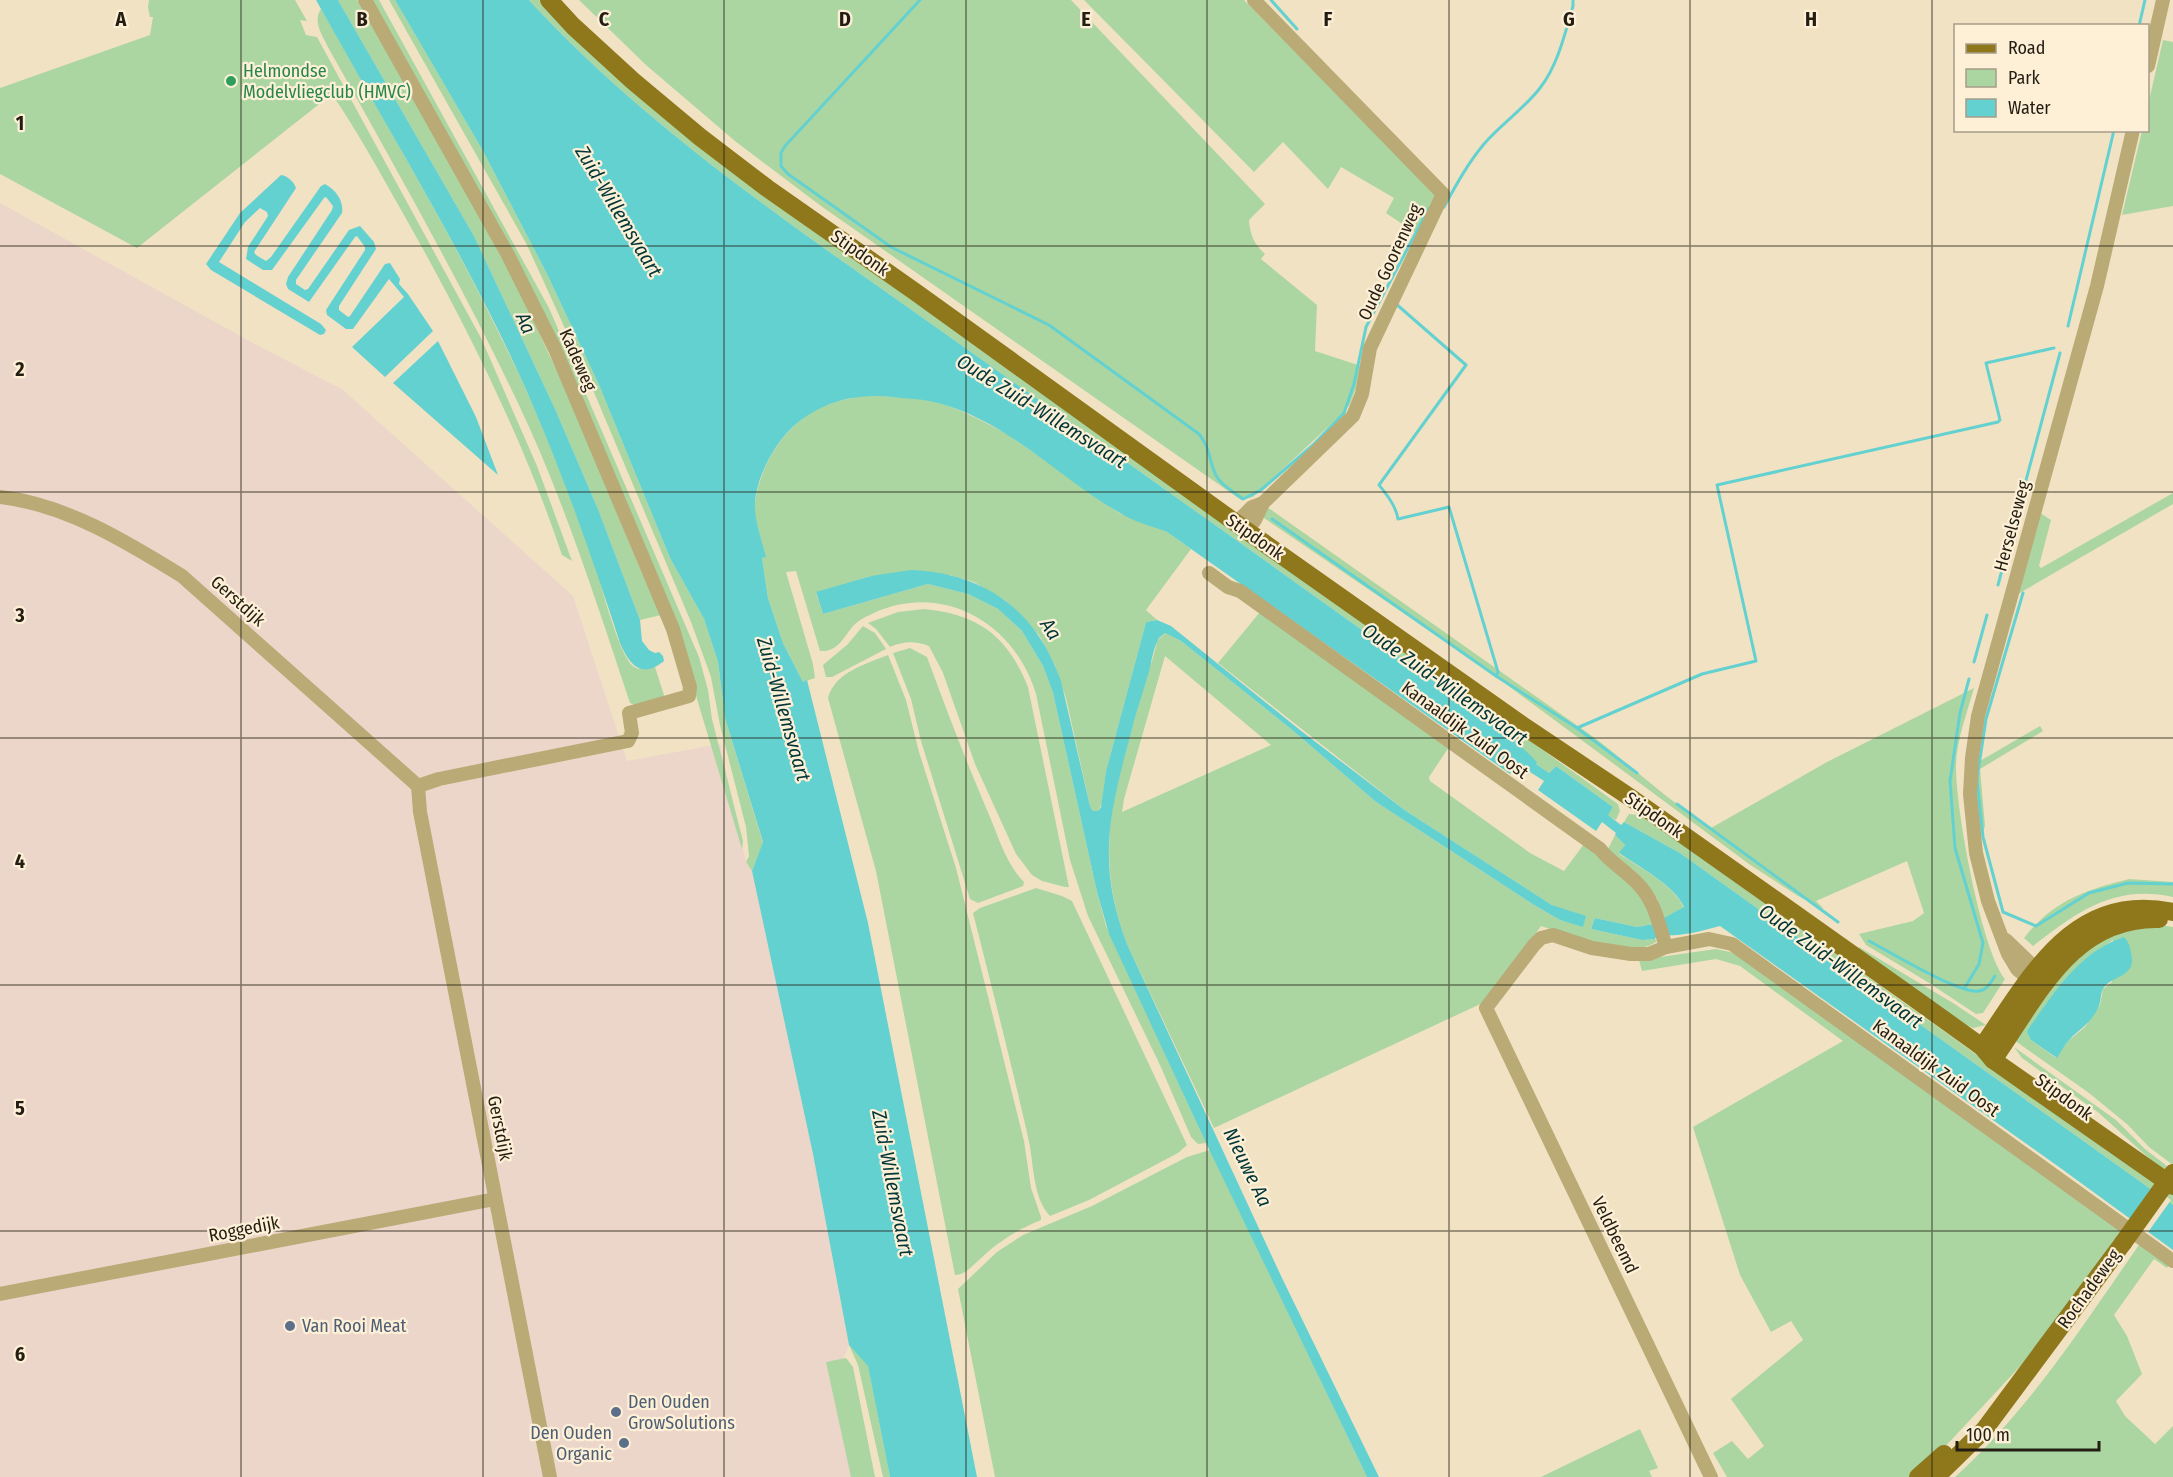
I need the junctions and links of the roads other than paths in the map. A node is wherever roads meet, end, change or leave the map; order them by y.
1 (365, 0) edge
2 (549, 0) edge
3 (1254, 0) edge
4 (2163, 0) edge
5 (2149, 62) edge
6 (2133, 132) edge
7 (0, 497) edge
8 (1241, 527) junction
9 (1209, 573) dead end
10 (418, 786) junction
11 (2173, 912) edge
12 (2173, 921) edge
13 (1662, 935) junction
14 (2037, 977) junction
15 (1486, 1008) joint
16 (1992, 1053) junction
17 (2173, 1173) edge
18 (2173, 1186) edge
19 (495, 1199) junction
20 (2173, 1261) edge
21 (0, 1294) edge
22 (2002, 1404) junction
23 (550, 1477) edge
24 (1711, 1477) edge
25 (1918, 1477) edge
26 (1936, 1477) edge

1 - 10 street, Kadeweg
2 - 8 main road, Stipdonk
3 - 8 street, Oude Goorenweg
4 - 5 street
6 - 14 street, Herselseweg
7 - 10 street, Gerstdijk
8 - 16 main road, Stipdonk
9 - 13 street, Kanaaldijk Zuid Oost
10 - 19 street, Gerstdijk
11 - 14 main road
12 - 14 main road
13 - 15 street, Kanaaldijk Zuid Oost
13 - 20 street, Kanaaldijk Zuid Oost
14 - 16 main road
15 - 24 street, Veldbeemd
16 - 18 main road, Stipdonk
17 - 22 main road, Rochadeweg, bridge
19 - 21 street, Roggedijk
19 - 23 street, Gerstdijk
22 - 25 main road, Rochadeweg
22 - 26 main road, Rochadeweg

